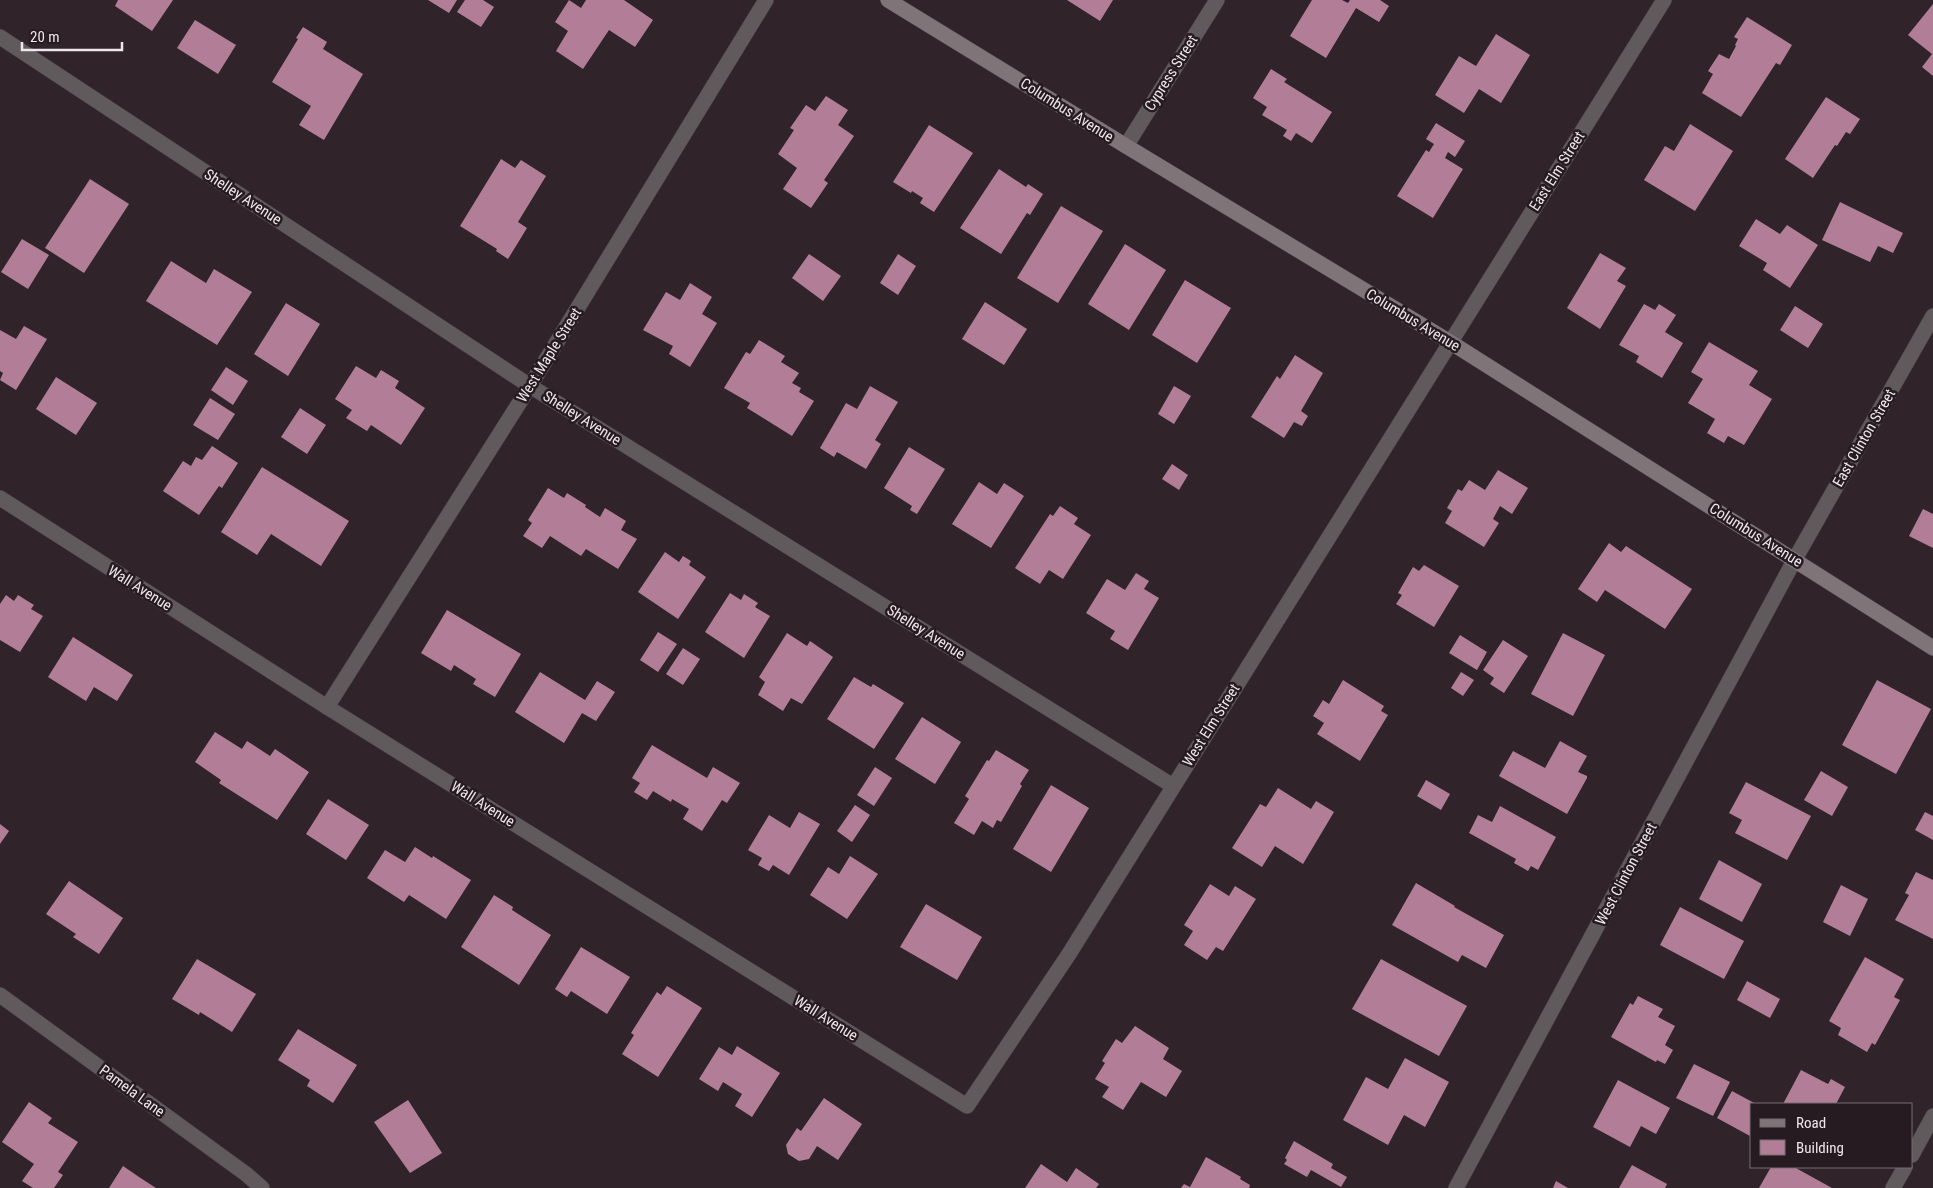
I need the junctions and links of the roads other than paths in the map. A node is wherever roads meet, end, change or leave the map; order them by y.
1 (766, 0) edge
2 (888, 0) edge
3 (1217, 0) edge
4 (1664, 0) edge
5 (0, 37) edge
6 (1126, 146) junction
7 (1933, 316) edge
8 (1450, 342) junction
9 (530, 386) junction
10 (0, 498) edge
11 (1795, 559) junction
12 (1933, 648) edge
13 (327, 707) junction
14 (1173, 786) junction
15 (0, 995) edge
16 (967, 1106) joint
17 (1933, 1116) edge
18 (1913, 1152) edge
19 (1904, 1168) edge
20 (262, 1188) edge
21 (1456, 1188) edge
22 (1893, 1188) edge

1 - 9 street, West Maple Street
2 - 6 street, Columbus Avenue
3 - 6 street, Cypress Street
4 - 8 street, East Elm Street
5 - 9 street, Shelley Avenue
6 - 8 street, Columbus Avenue
7 - 11 street, East Clinton Street
8 - 11 street, Columbus Avenue
8 - 14 street, West Elm Street
9 - 13 street, West Maple Street
9 - 14 street, Shelley Avenue
10 - 13 street, Wall Avenue
11 - 12 street, Columbus Avenue
11 - 21 street, West Clinton Street
13 - 16 street, Wall Avenue
14 - 16 street, West Elm Street
15 - 20 street, Pamela Lane
17 - 18 street
19 - 22 street

